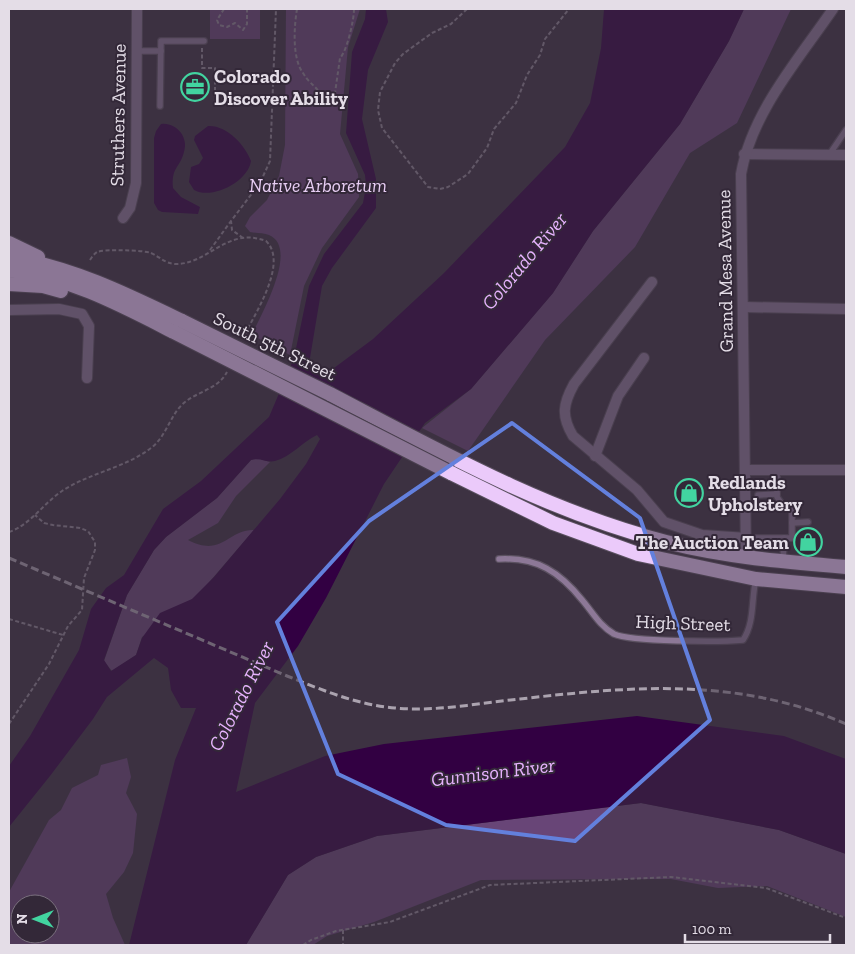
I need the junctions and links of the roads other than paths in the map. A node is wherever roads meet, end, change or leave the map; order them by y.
1 (136, 9) edge
2 (833, 9) edge
3 (203, 41) road end
4 (136, 51) junction
5 (161, 51) junction
6 (160, 106) dead end
7 (846, 130) edge
8 (744, 154) junction
9 (828, 155) junction
10 (846, 155) edge
11 (123, 218) dead end
12 (9, 243) edge
13 (9, 257) edge
14 (9, 270) edge
15 (80, 275) junction
16 (652, 282) dead end
17 (9, 284) edge
18 (111, 300) junction
19 (744, 307) junction
20 (846, 308) edge
21 (9, 310) edge
22 (178, 327) junction
23 (644, 358) dead end
24 (87, 378) dead end
25 (595, 456) junction
26 (746, 470) junction
27 (777, 470) junction
28 (846, 470) edge
29 (777, 494) junction
30 (758, 495) dead end
31 (514, 496) junction
32 (808, 522) dead end
33 (553, 523) junction
34 (792, 523) junction
35 (747, 538) junction
36 (784, 538) junction
37 (746, 558) junction
38 (499, 559) dead end
39 (783, 562) junction
40 (846, 567) edge
41 (846, 578) edge
42 (756, 579) junction
43 (846, 587) edge

1 - 4 street, Struthers Avenue
2 - 8 street, Grand Mesa Avenue
3 - 5 lane
4 - 5 lane
4 - 11 street, Struthers Avenue
5 - 6 lane
7 - 9 lane
8 - 9 street
8 - 19 street, Grand Mesa Avenue
9 - 10 street
12 - 15 highway
13 - 15 highway, South 5th Street
14 - 18 highway, South 5th Street
15 - 22 highway, South 5th Street
16 - 25 street
17 - 18 highway
18 - 22 highway, South 5th Street
19 - 20 street
19 - 26 street, Grand Mesa Avenue
21 - 24 street
22 - 31 highway, South 5th Street, bridge
23 - 25 street
25 - 35 street
26 - 27 street
26 - 35 street, Grand Mesa Avenue
27 - 28 street
27 - 29 lane
29 - 30 lane
29 - 34 lane
31 - 33 highway
31 - 37 highway
32 - 34 lane
33 - 37 highway
33 - 42 highway
34 - 36 lane
35 - 36 lane
35 - 37 street, Grand Mesa Avenue
36 - 39 lane
37 - 39 highway
38 - 42 lane, High Street
39 - 40 highway
41 - 42 highway
42 - 43 highway

